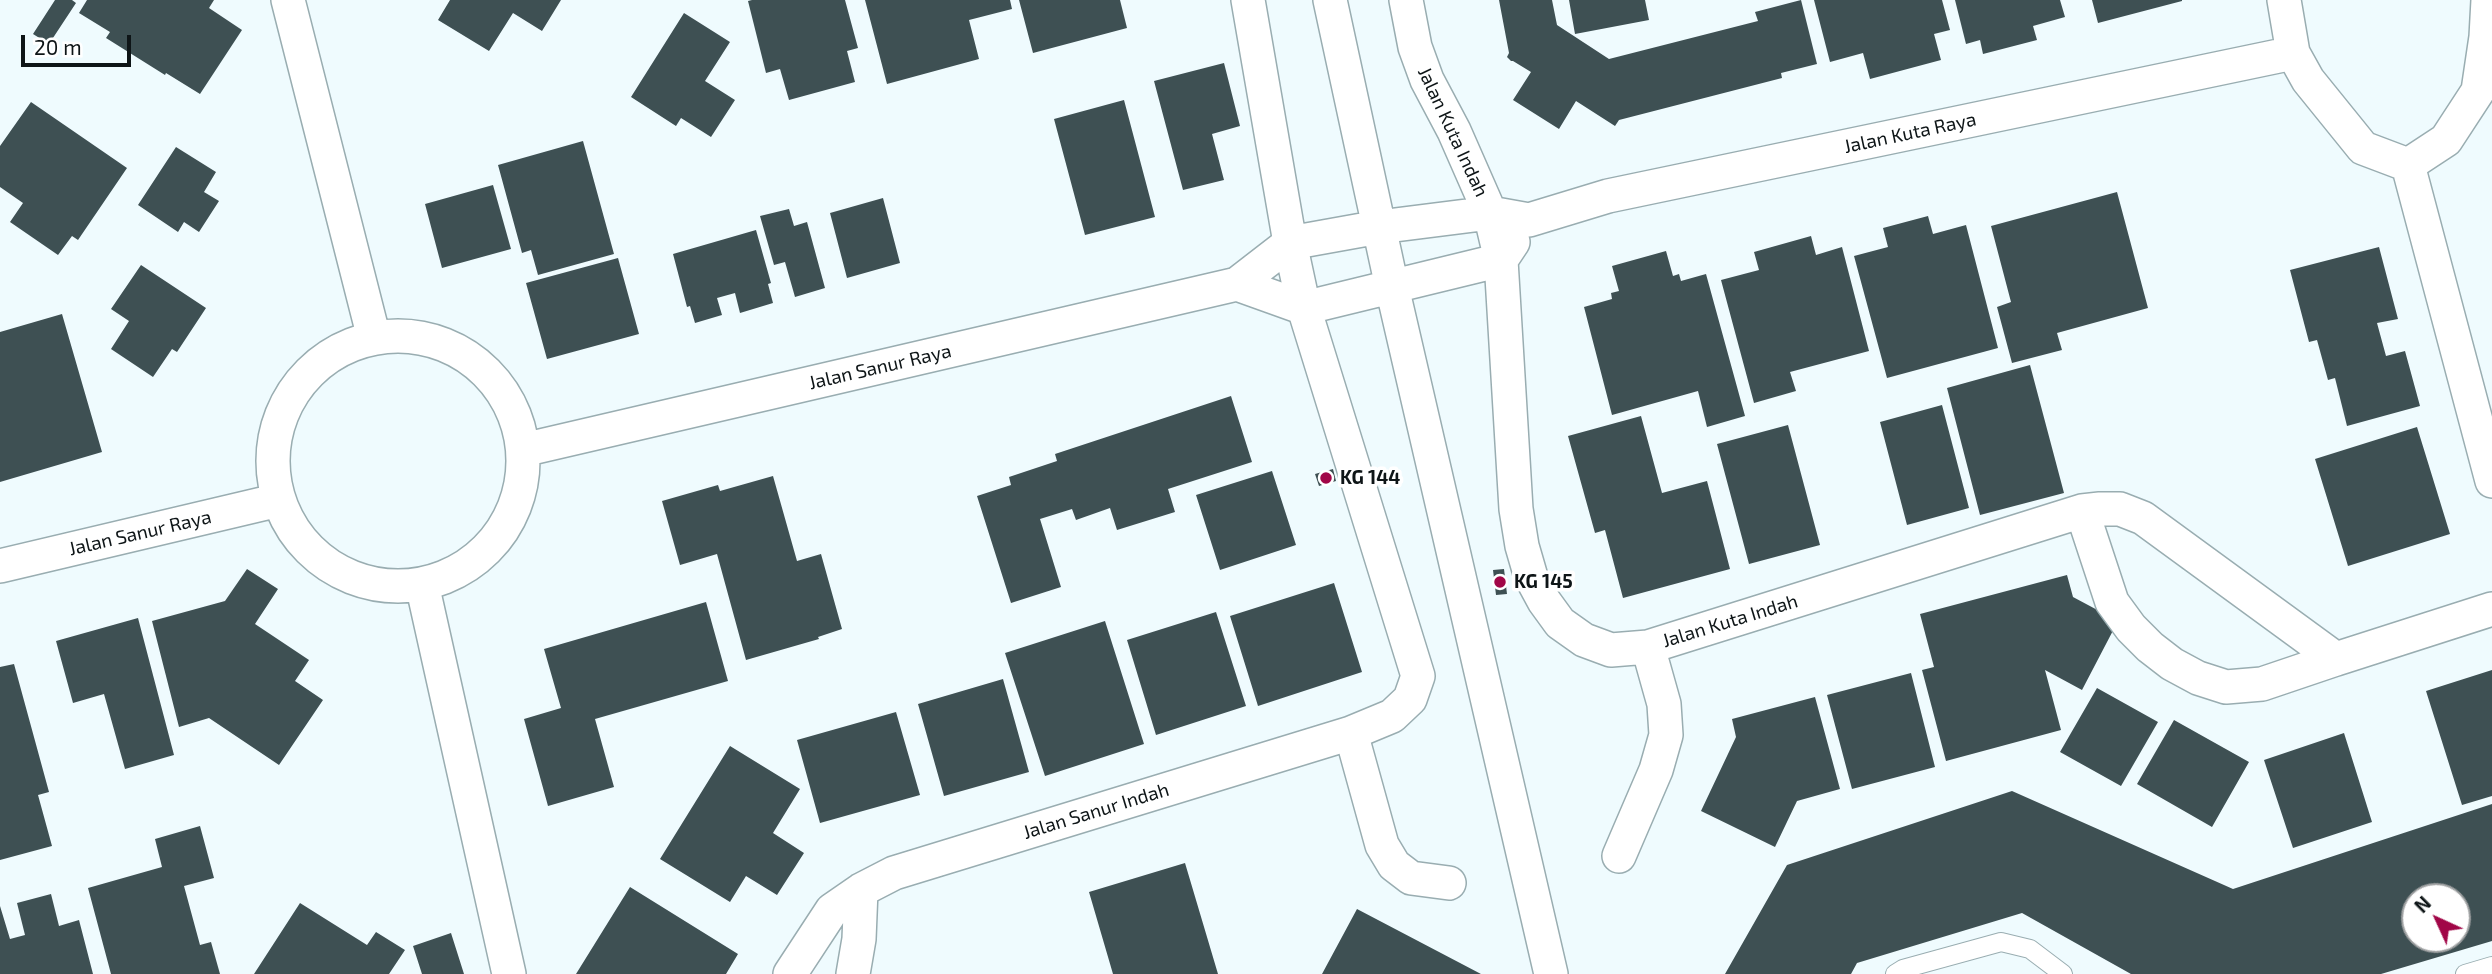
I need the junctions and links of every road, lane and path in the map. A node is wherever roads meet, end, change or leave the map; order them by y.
1 (288, 0) edge
2 (1248, 0) edge
3 (1330, 0) edge
4 (1405, 0) edge
5 (2284, 0) edge
6 (2488, 0) edge
7 (2293, 53) junction
8 (2408, 165) junction
9 (1490, 213) junction
10 (1529, 220) junction
11 (1379, 227) junction
12 (1290, 243) junction
13 (1501, 260) junction
14 (1237, 284) junction
15 (1392, 287) junction
16 (1304, 307) junction
17 (374, 338) junction
18 (523, 450) junction
19 (2492, 481) edge
20 (279, 500) junction
21 (2082, 511) junction
22 (0, 566) edge
23 (422, 584) junction
24 (2492, 609) edge
25 (1648, 647) junction
26 (2336, 659) junction
27 (1351, 733) junction
28 (1619, 856) dead end
29 (1449, 883) dead end
30 (861, 890) junction
31 (2492, 966) edge
32 (509, 974) edge
33 (790, 974) edge
34 (853, 974) edge
35 (1550, 974) edge
36 (1895, 974) edge
37 (2063, 974) edge
38 (2465, 974) edge

1 - 17 street
2 - 12 street
3 - 11 street
4 - 9 street, Jalan Kuta Indah
5 - 7 street
6 - 8 street
7 - 8 street
7 - 10 street, Jalan Kuta Raya
8 - 19 street
9 - 10 street, Jalan Kuta Raya
9 - 11 street, Jalan Kuta Raya
9 - 13 street, Jalan Kuta Indah
10 - 13 street
11 - 12 street, Jalan Sanur Raya
11 - 15 street
12 - 14 street, Jalan Sanur Raya
12 - 16 street
13 - 15 street
13 - 25 street, Jalan Kuta Indah
14 - 16 street
14 - 18 street, Jalan Sanur Raya
15 - 16 street
15 - 35 street
16 - 27 street, Jalan Sanur Indah
17 - 18 street
17 - 20 street
18 - 23 street
20 - 22 street, Jalan Sanur Raya
20 - 23 street
21 - 25 street, Jalan Kuta Indah
21 - 26 street, Jalan Kuta Indah
21 - 26 street
23 - 32 street
24 - 26 street
25 - 28 street
27 - 29 street
27 - 30 street, Jalan Sanur Indah
30 - 33 street, Jalan Sanur Indah
30 - 34 street
31 - 38 lane
36 - 37 lane

